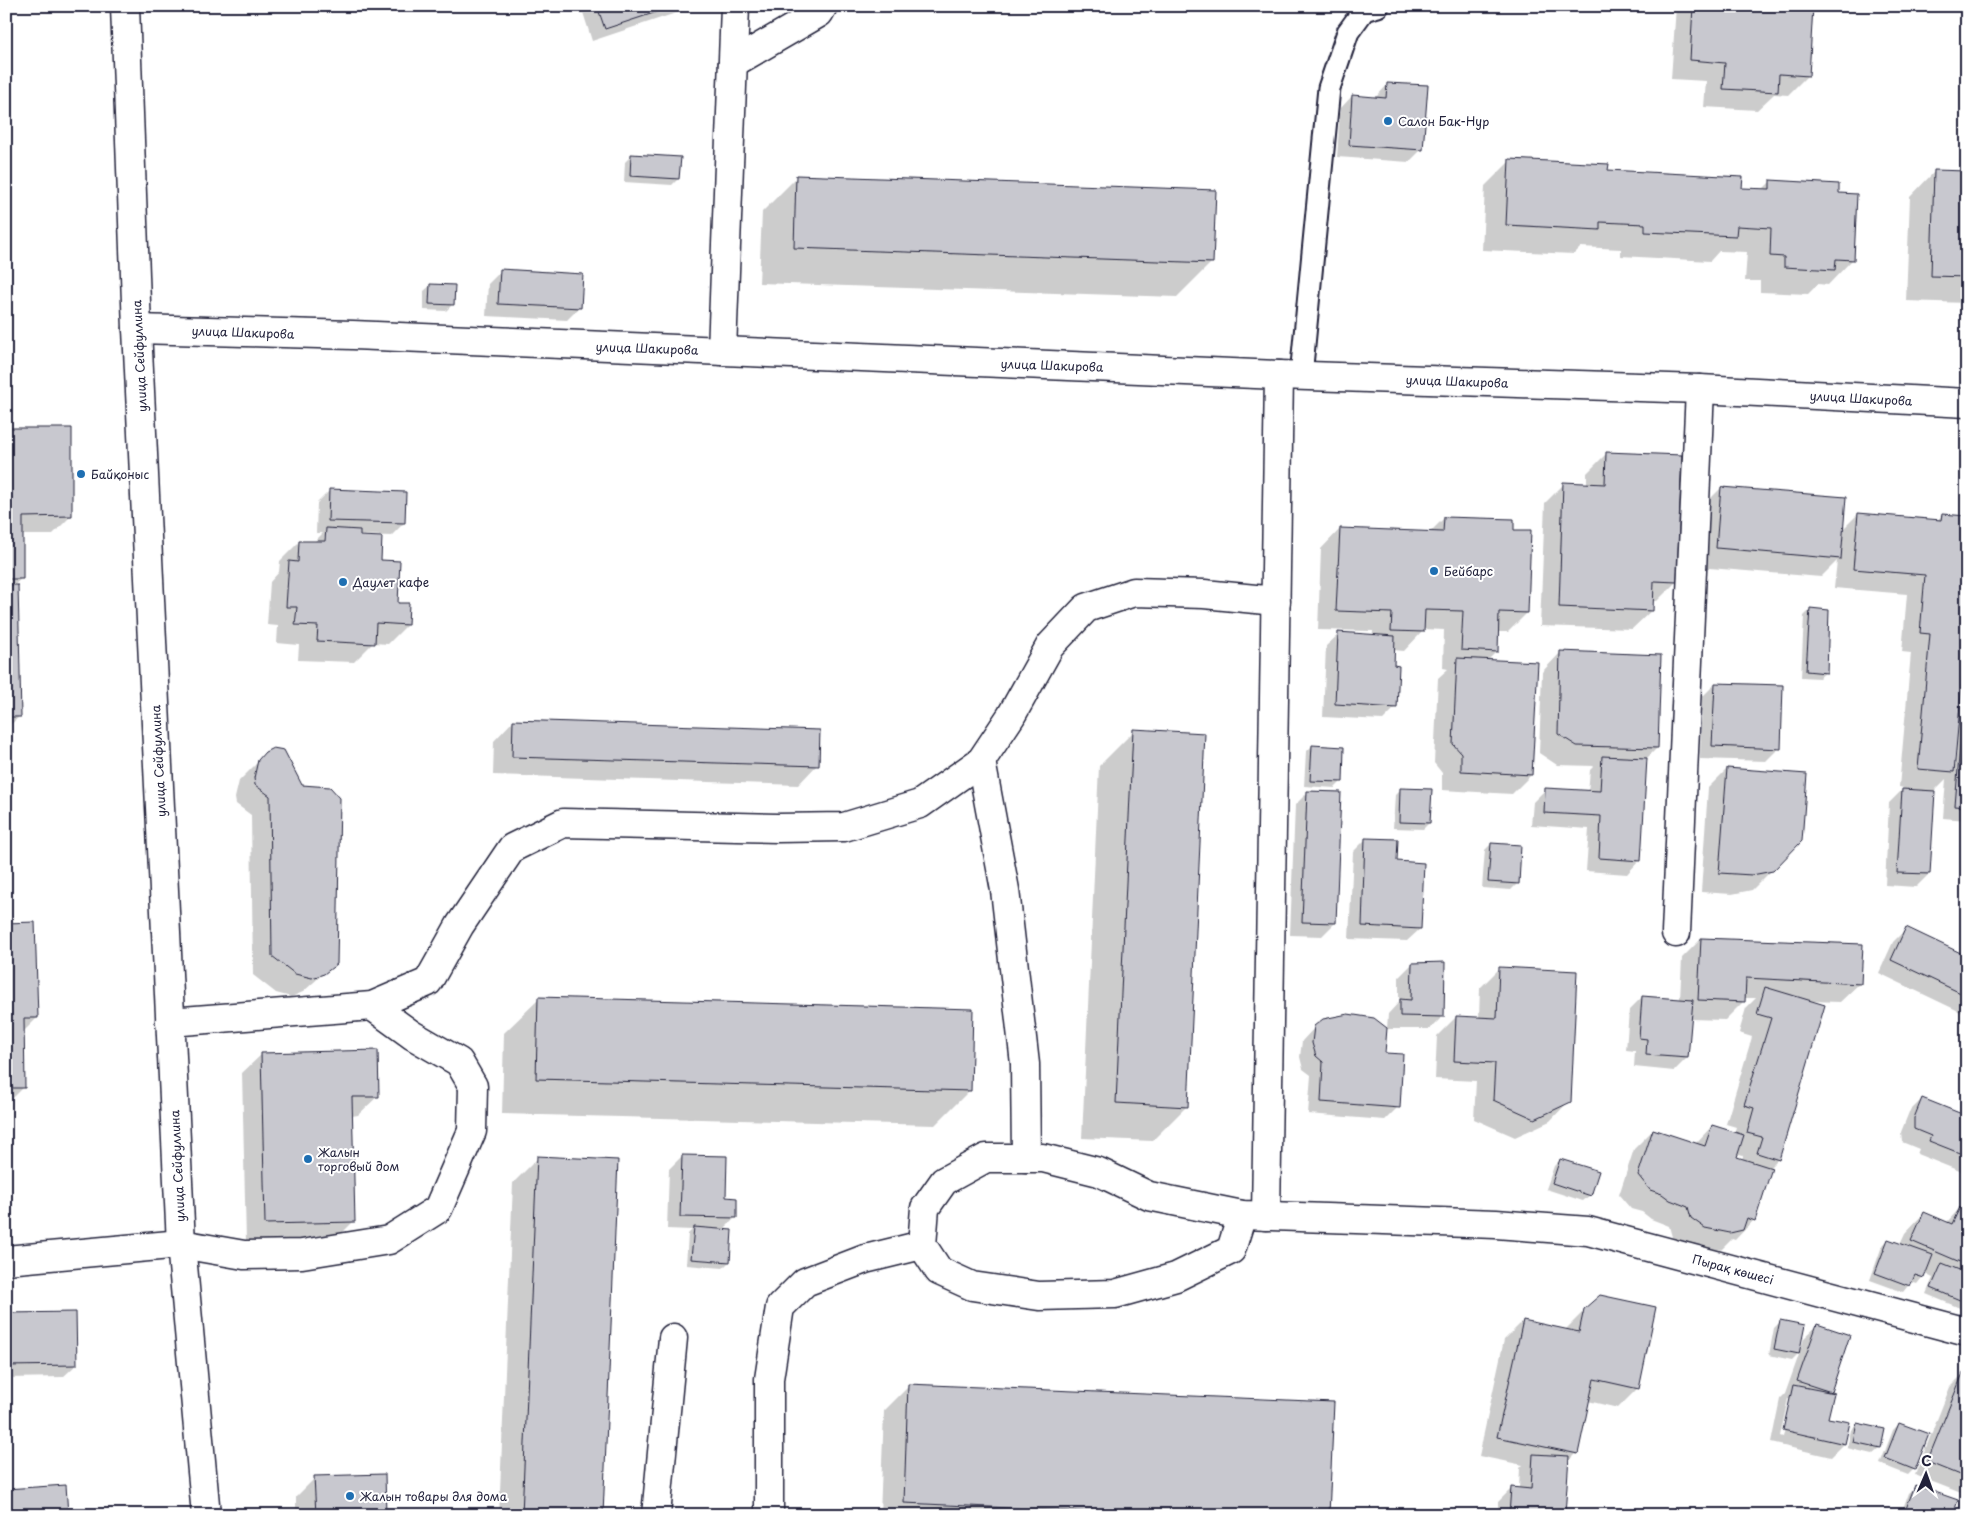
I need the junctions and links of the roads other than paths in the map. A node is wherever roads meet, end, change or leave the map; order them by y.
1 (125, 6) edge
2 (735, 6) edge
3 (823, 6) edge
4 (1378, 6) edge
5 (733, 63) junction
6 (137, 329) junction
7 (722, 351) junction
8 (1290, 375) junction
9 (1700, 390) junction
10 (1967, 403) edge
11 (1276, 601) junction
12 (981, 760) junction
13 (1676, 933) dead end
14 (372, 1006) junction
15 (170, 1022) junction
16 (1026, 1158) junction
17 (1254, 1215) junction
18 (180, 1244) junction
19 (922, 1245) junction
20 (6, 1260) edge
21 (1967, 1332) edge
22 (673, 1338) dead end
23 (206, 1515) edge
24 (656, 1515) edge
25 (769, 1515) edge

1 - 6 street, улица Сейфуллина
2 - 5 street
3 - 5 street
4 - 8 lane
5 - 7 street
6 - 7 street, улица Шакирова
6 - 15 street, улица Сейфуллина
7 - 8 street, улица Шакирова
8 - 9 street, улица Шакирова
8 - 11 street
9 - 10 street, улица Шакирова
9 - 13 street
11 - 12 street
11 - 17 street
12 - 14 street
12 - 16 street
14 - 15 street
14 - 18 street
15 - 18 street, улица Сейфуллина
16 - 17 street, Пырақ көшесі
16 - 19 street, Пырақ көшесі
17 - 19 street
17 - 21 street, Пырақ көшесі
18 - 20 street
18 - 23 street, улица Сейфуллина
19 - 25 street
22 - 24 street

